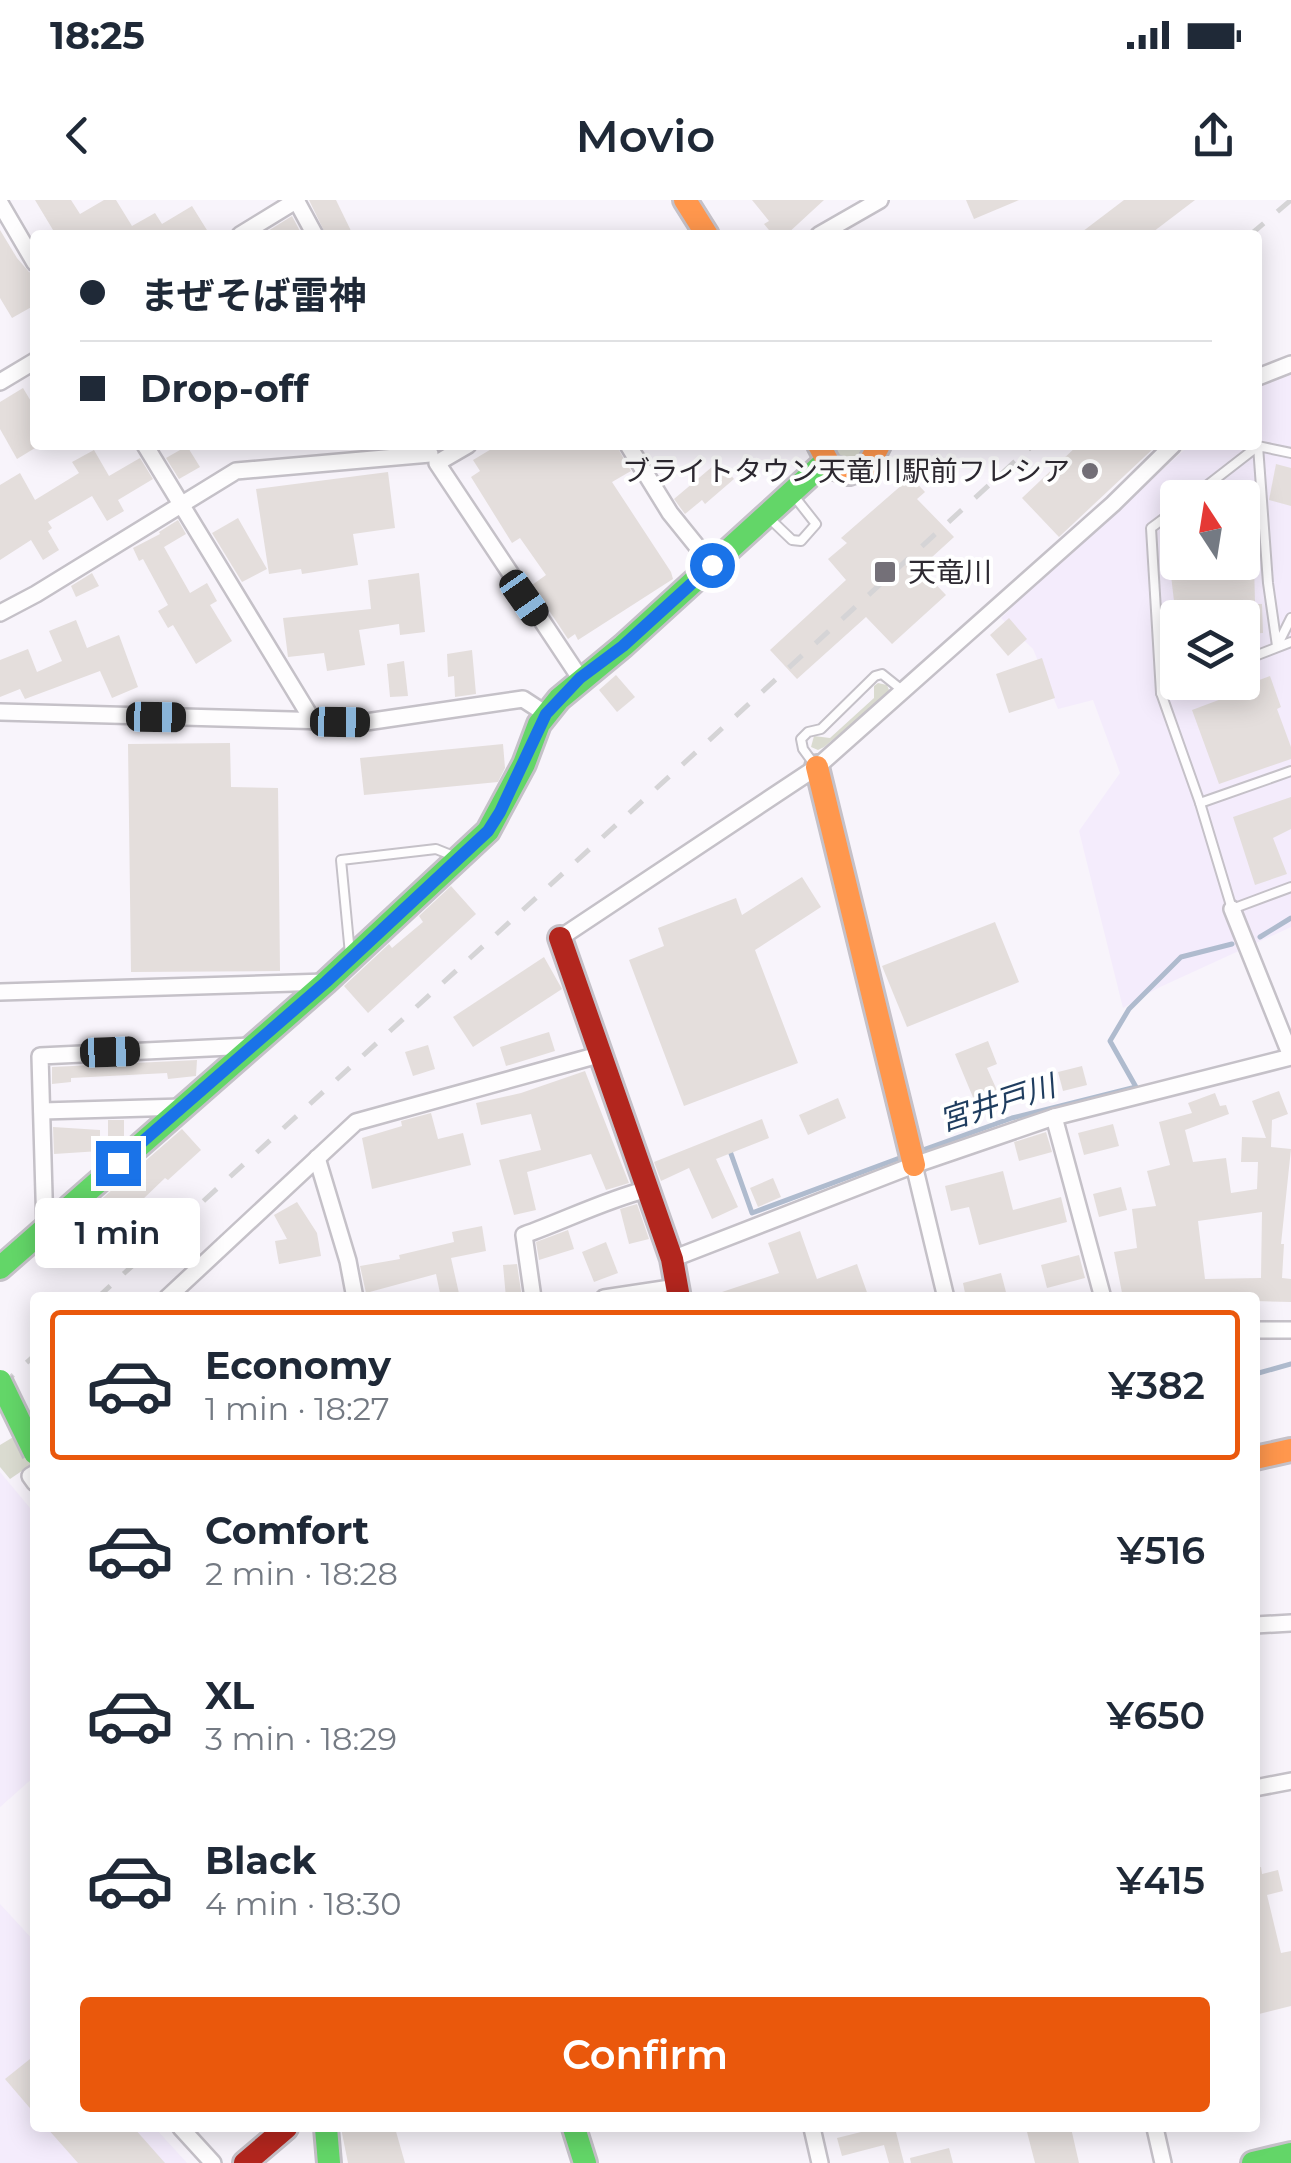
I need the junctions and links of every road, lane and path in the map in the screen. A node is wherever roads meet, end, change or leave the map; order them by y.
1 (297, 200) edge
2 (686, 200) edge
3 (880, 200) edge
4 (0, 203) edge
5 (248, 230) edge
6 (312, 230) edge
7 (703, 230) edge
8 (828, 230) edge
9 (30, 254) edge
10 (30, 363) edge
11 (1291, 364) edge
12 (1262, 375) edge
13 (0, 382) edge
14 (1262, 447) edge
15 (148, 450) edge
16 (631, 450) edge
17 (877, 450) edge
18 (1167, 450) edge
19 (1253, 450) edge
20 (1258, 450) edge
21 (1291, 453) edge
22 (431, 454) edge
23 (822, 454) edge
24 (1214, 480) edge
25 (791, 493) junction
26 (180, 502) junction
27 (766, 516) junction
28 (1160, 521) edge
29 (712, 565) junction
30 (0, 613) edge
31 (1291, 618) edge
32 (1291, 642) edge
33 (1278, 646) junction
34 (1260, 654) edge
35 (1160, 676) edge
36 (580, 678) junction
37 (903, 691) junction
38 (1163, 700) edge
39 (0, 712) edge
40 (546, 714) junction
41 (313, 721) junction
42 (817, 767) junction
43 (1291, 771) edge
44 (1200, 803) junction
45 (458, 858) junction
46 (1291, 887) edge
47 (1232, 909) junction
48 (560, 938) joint
49 (350, 958) junction
50 (326, 982) junction
51 (0, 992) edge
52 (251, 1046) junction
53 (602, 1054) junction
54 (1291, 1056) edge
55 (183, 1107) junction
56 (42, 1110) junction
57 (1054, 1117) junction
58 (317, 1158) junction
59 (912, 1159) junction
60 (648, 1189) junction
61 (45, 1230) junction
62 (672, 1259) junction
63 (1, 1260) edge
64 (172, 1292) edge
65 (354, 1292) edge
66 (533, 1292) edge
67 (678, 1292) edge
68 (945, 1292) edge
69 (1101, 1292) edge
70 (1260, 1330) edge
71 (1291, 1330) edge
72 (0, 1381) edge
73 (30, 1443) edge
74 (1291, 1450) edge
75 (1260, 1457) edge
76 (1291, 1623) edge
77 (1260, 1624) edge
78 (1291, 1781) edge
79 (1260, 1787) edge
80 (185, 2132) edge
81 (281, 2132) edge
82 (326, 2132) edge
83 (575, 2132) edge
84 (813, 2132) edge
85 (1155, 2132) edge
86 (1291, 2154) edge
87 (213, 2163) edge
88 (245, 2163) edge
89 (329, 2163) edge
90 (585, 2163) edge
91 (820, 2163) edge
92 (1163, 2163) edge
93 (1253, 2163) edge

1 - 5 street
1 - 6 street
2 - 7 street
3 - 8 street
4 - 9 street
10 - 13 street
11 - 12 street
14 - 21 lane
15 - 26 street
16 - 29 street
17 - 23 street
18 - 37 street
19 - 24 lane
20 - 33 lane
22 - 26 street
22 - 36 street
23 - 25 street
25 - 27 street
25 - 27 lane
26 - 30 street
26 - 41 street
27 - 29 street
28 - 35 lane
29 - 36 street
31 - 33 lane
32 - 33 lane
33 - 34 lane
36 - 40 street
37 - 42 street
37 - 42 lane
38 - 44 lane
39 - 41 street
40 - 41 street
40 - 45 street
42 - 48 street
42 - 59 street
43 - 44 lane
44 - 47 lane
45 - 49 street
45 - 49 lane
46 - 47 lane
47 - 54 street
48 - 53 street
49 - 50 street
50 - 51 street
50 - 52 street
52 - 55 street
52 - 56 street
53 - 58 street
53 - 60 street
54 - 57 street
55 - 56 street
55 - 61 street
56 - 61 street
57 - 59 street
57 - 69 street
58 - 64 street
58 - 65 street
59 - 62 street
59 - 68 street
60 - 62 street
60 - 66 street
61 - 63 street
62 - 67 street
70 - 71 street
72 - 73 street, bridge
74 - 75 street
76 - 77 street
78 - 79 street
80 - 87 street
81 - 88 street
82 - 89 street
83 - 90 street
84 - 91 street
85 - 92 street
86 - 93 street

